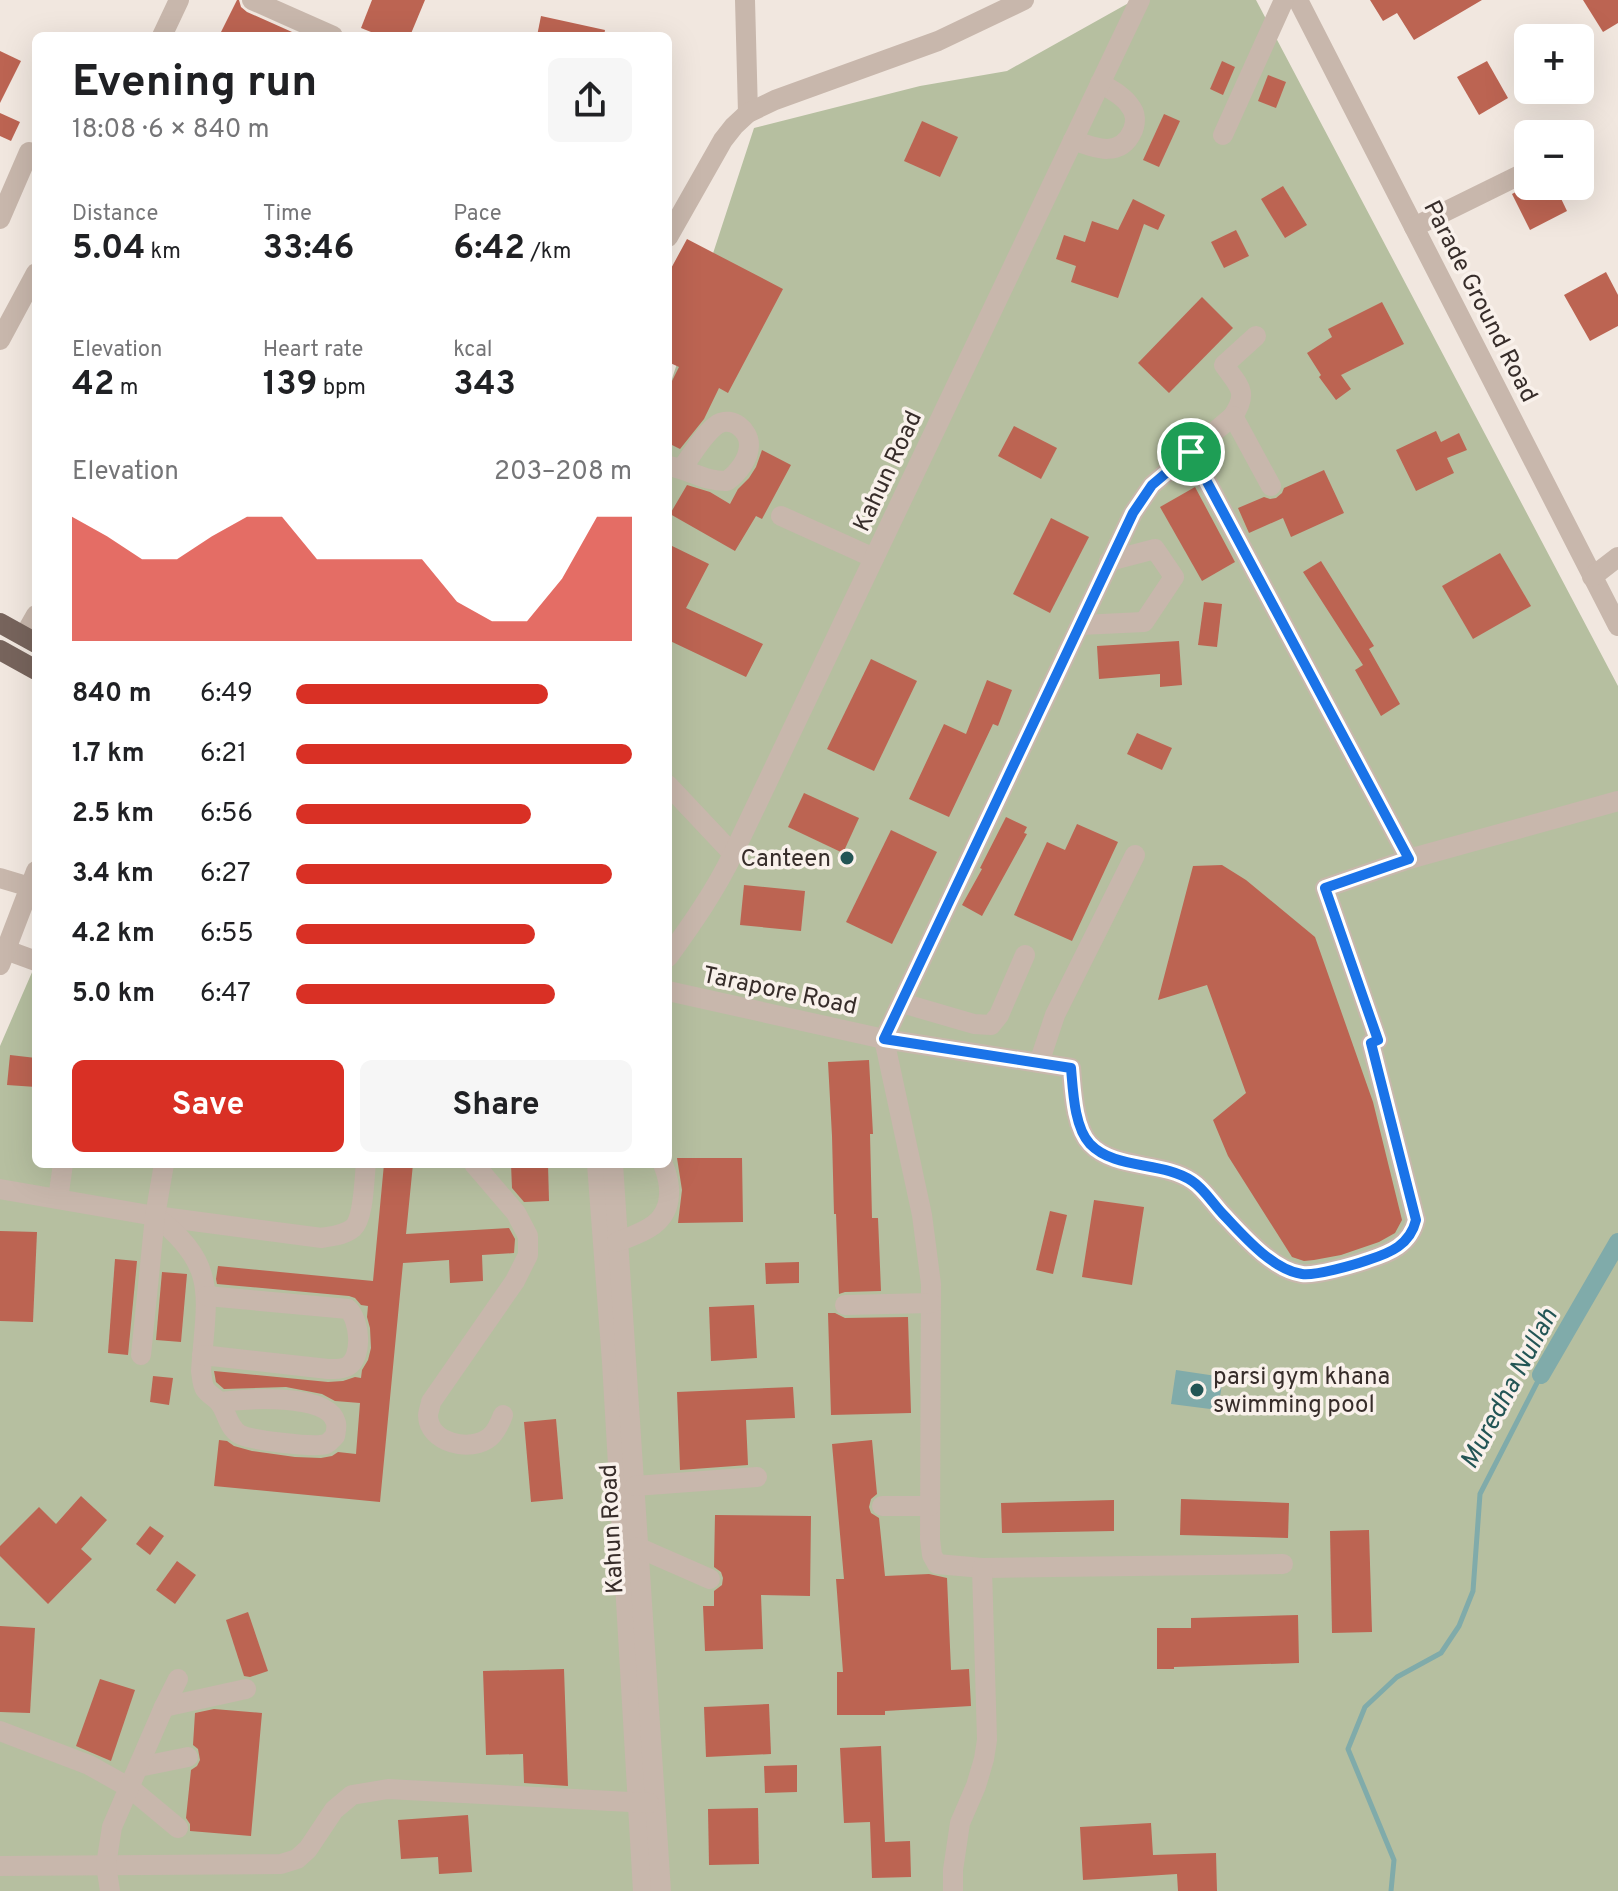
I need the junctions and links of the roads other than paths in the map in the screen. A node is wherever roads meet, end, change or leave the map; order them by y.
1 (179, 0) edge
2 (252, 0) edge
3 (745, 0) edge
4 (1024, 0) edge
5 (1140, 0) edge
6 (1284, 0) edge
7 (1298, 0) edge
8 (164, 32) edge
9 (324, 32) edge
10 (1100, 83) junction
11 (748, 113) junction
12 (1223, 135) dead end
13 (1073, 140) junction
14 (29, 152) dead end
15 (1514, 178) edge
16 (0, 219) edge
17 (1414, 227) junction
18 (672, 230) edge
19 (32, 278) edge
20 (7, 312) edge
21 (1256, 336) dead end
22 (0, 340) edge
23 (1233, 416) junction
24 (1191, 452) junction
25 (1271, 486) dead end
26 (781, 516) dead end
27 (1618, 557) edge
28 (874, 558) junction
29 (1109, 561) junction
30 (1592, 577) junction
31 (0, 623) edge
32 (1080, 625) junction
33 (1618, 626) edge
34 (30, 639) edge
35 (0, 650) edge
36 (32, 668) edge
37 (672, 789) edge
38 (1618, 801) edge
39 (733, 854) junction
40 (1135, 855) dead end
41 (1409, 859) junction
42 (0, 878) edge
43 (32, 879) edge
44 (32, 882) edge
45 (672, 951) edge
46 (1025, 955) dead end
47 (3, 957) edge
48 (32, 961) edge
49 (672, 992) edge
50 (902, 1003) junction
51 (884, 1039) junction
52 (1039, 1063) junction
53 (62, 1168) edge
54 (163, 1168) edge
55 (366, 1168) edge
56 (477, 1168) edge
57 (597, 1168) edge
58 (613, 1168) edge
59 (665, 1168) edge
60 (0, 1189) edge
61 (58, 1199) junction
62 (155, 1216) junction
63 (617, 1242) junction
64 (207, 1296) junction
65 (931, 1303) junction
66 (845, 1305) dead end
67 (141, 1355) dead end
68 (202, 1355) junction
69 (220, 1402) junction
70 (503, 1415) dead end
71 (757, 1477) dead end
72 (635, 1486) junction
73 (882, 1506) dead end
74 (930, 1506) junction
75 (637, 1547) junction
76 (1283, 1564) dead end
77 (982, 1568) junction
78 (710, 1579) dead end
79 (178, 1679) dead end
80 (246, 1689) dead end
81 (164, 1707) junction
82 (0, 1731) edge
83 (188, 1757) dead end
84 (139, 1767) junction
85 (130, 1788) junction
86 (646, 1803) junction
87 (178, 1828) dead end
88 (106, 1865) junction
89 (0, 1866) edge
90 (110, 1891) edge
91 (643, 1891) edge
92 (661, 1891) edge
93 (953, 1891) edge

1 - 8 street
2 - 9 street
3 - 11 street
4 - 11 street
5 - 10 street, Kahun Road
6 - 12 street
7 - 17 street, Parade Ground Road
10 - 13 street, Kahun Road
10 - 13 street
11 - 18 street
13 - 28 street, Kahun Road
14 - 16 street
15 - 17 street
17 - 30 street, Parade Ground Road
19 - 20 street
20 - 22 street
21 - 23 street
23 - 24 street
23 - 25 street
24 - 29 street
24 - 41 street
26 - 28 street
27 - 30 street
28 - 39 street, Kahun Road
29 - 32 street
29 - 32 street
30 - 33 street, Parade Ground Road
31 - 34 main road
32 - 50 street
35 - 36 main road
37 - 39 street
38 - 41 street
39 - 45 street, Kahun Road
40 - 52 street
41 - 52 street, Tarapore Road
42 - 43 street
44 - 47 street
46 - 50 street
47 - 48 street
49 - 51 street, Tarapore Road
50 - 51 street
51 - 52 street, Tarapore Road
51 - 65 street
53 - 61 street
54 - 62 street
55 - 62 street
56 - 70 street
57 - 86 street, Kahun Road
58 - 63 street, Kahun Road
59 - 63 street
60 - 61 street
61 - 62 street
62 - 64 street
62 - 67 street
63 - 72 street, Kahun Road
64 - 68 street
64 - 68 street
65 - 66 street
65 - 74 street
68 - 69 street
69 - 69 street
71 - 72 street
72 - 75 street, Kahun Road
73 - 74 street
74 - 77 street
75 - 78 street
75 - 86 street, Kahun Road
76 - 77 street
77 - 93 street
79 - 81 street
80 - 81 street
81 - 84 street
82 - 85 street
83 - 84 street
84 - 85 street
85 - 87 street
85 - 88 street
86 - 88 street
86 - 91 street, Kahun Road
86 - 92 street, Kahun Road
88 - 89 street
88 - 90 street

